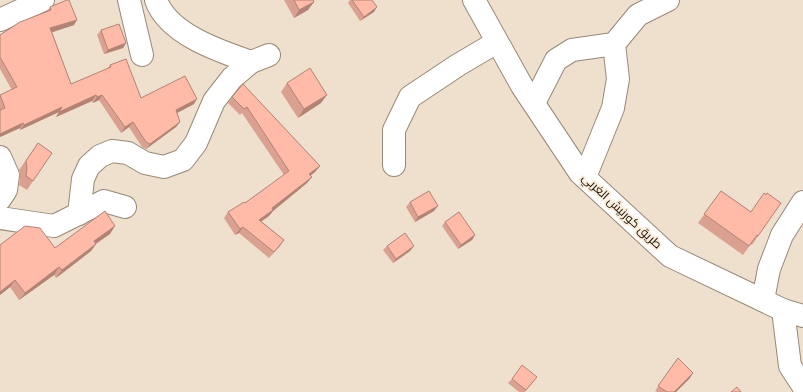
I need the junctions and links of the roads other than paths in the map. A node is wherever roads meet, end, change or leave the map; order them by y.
1 (44, 0) edge
2 (129, 0) edge
3 (156, 0) edge
4 (474, 0) edge
5 (668, 0) edge
6 (0, 20) edge
7 (497, 42) junction
8 (614, 44) junction
9 (142, 55) dead end
10 (534, 104) junction
11 (0, 156) edge
12 (394, 165) dead end
13 (585, 177) junction
14 (0, 198) edge
15 (803, 202) edge
16 (125, 207) dead end
17 (79, 214) junction
18 (0, 218) edge
19 (763, 300) junction
20 (793, 313) edge
21 (803, 386) edge

1 - 6 street
2 - 9 street
3 - 17 street
4 - 7 street, طريق كورنيش الغربي
5 - 8 street
7 - 10 street, طريق كورنيش الغربي
7 - 12 street
8 - 10 street
8 - 13 street
10 - 13 street, طريق كورنيش الغربي
11 - 14 street
13 - 19 street, طريق كورنيش الغربي
15 - 19 street
16 - 17 street
17 - 18 street
19 - 20 street, طريق كورنيش الغربي
20 - 21 street

